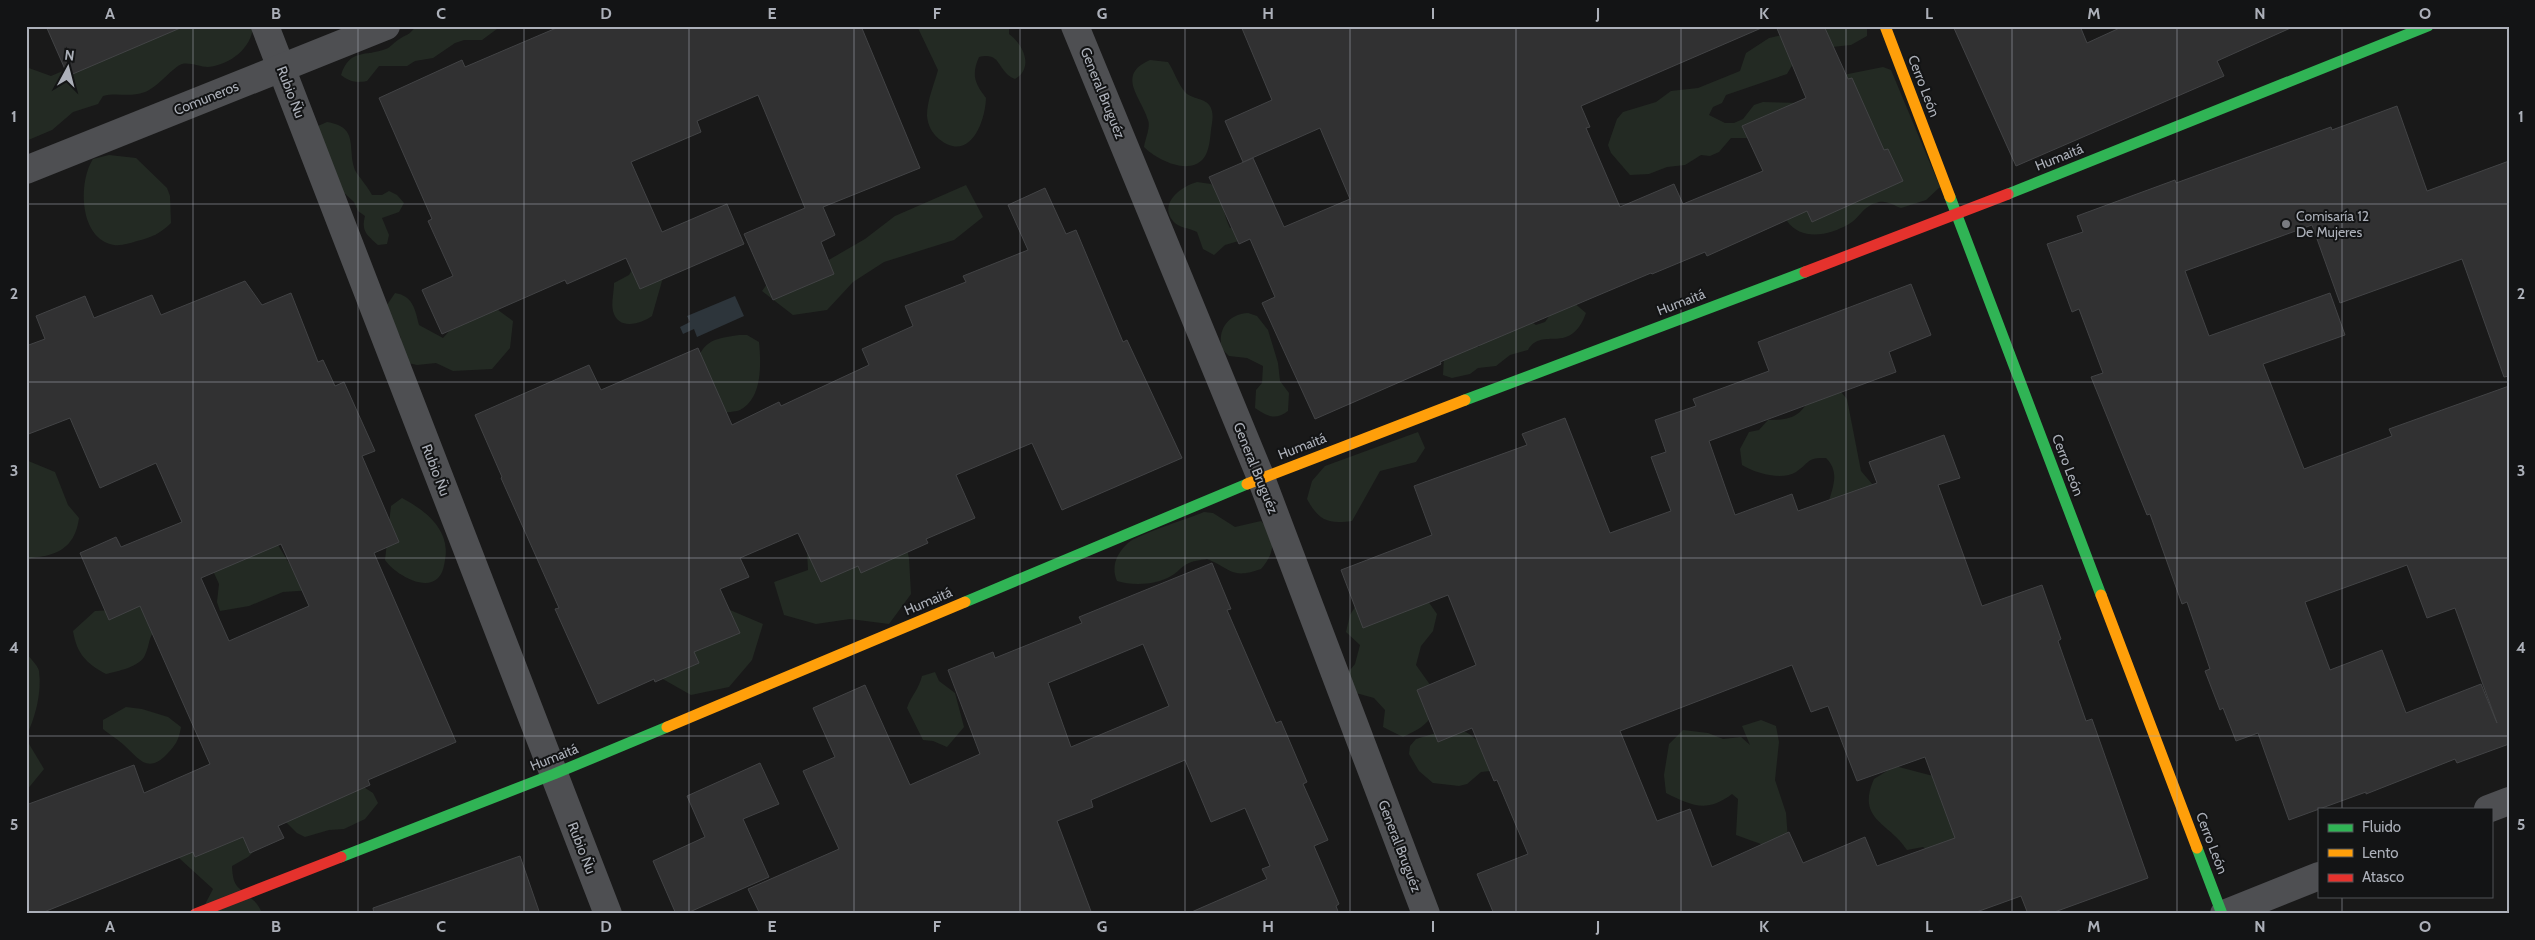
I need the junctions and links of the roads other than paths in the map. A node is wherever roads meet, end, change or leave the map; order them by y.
1 (265, 26) edge
2 (386, 26) edge
3 (1075, 26) edge
4 (1884, 26) edge
5 (2428, 26) edge
6 (282, 69) junction
7 (26, 170) edge
8 (1957, 214) junction
9 (1261, 478) junction
10 (554, 774) junction
11 (2509, 801) edge
12 (2491, 808) edge
13 (2318, 876) edge
14 (195, 914) edge
15 (608, 914) edge
16 (1426, 914) edge
17 (2223, 914) edge

1 - 6 street, Rubio Ñu
2 - 6 street, Comuneros
3 - 9 street, General Bruguéz
4 - 8 street, Cerro León
5 - 8 street, Humaitá
6 - 7 street, Comuneros
6 - 10 street, Rubio Ñu
8 - 9 street, Humaitá
8 - 17 street, Cerro León
9 - 10 street, Humaitá
9 - 16 street, General Bruguéz
10 - 14 street, Humaitá
10 - 15 street, Rubio Ñu
11 - 12 street
13 - 17 street

